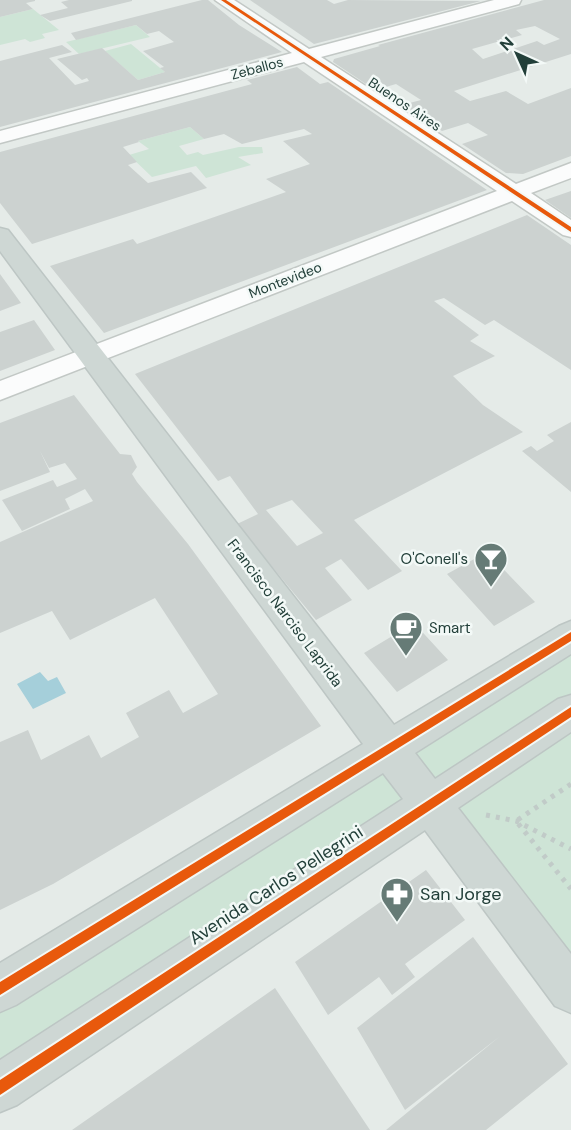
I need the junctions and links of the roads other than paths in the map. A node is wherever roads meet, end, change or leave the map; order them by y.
1 (224, 0) edge
2 (513, 0) edge
3 (307, 55) junction
4 (0, 137) edge
5 (571, 170) edge
6 (514, 192) junction
7 (571, 230) edge
8 (0, 235) edge
9 (91, 356) junction
10 (0, 391) edge
11 (571, 636) edge
12 (571, 711) edge
13 (388, 749) junction
14 (430, 804) junction
15 (0, 989) edge
16 (571, 990) edge
17 (0, 1088) edge

1 - 3 street, Buenos Aires
2 - 3 street, Zeballos
3 - 4 street, Zeballos
3 - 6 street, Buenos Aires
5 - 6 street, Montevideo
6 - 7 street, Buenos Aires
6 - 9 street, Montevideo
8 - 9 main road, Francisco Narciso Laprida
9 - 10 street, Montevideo
9 - 13 main road, Francisco Narciso Laprida
11 - 13 main road
12 - 14 main road, Avenida Carlos Pellegrini
13 - 14 main road, Francisco Narciso Laprida
13 - 15 main road
14 - 16 main road, Francisco Narciso Laprida
14 - 17 main road, Avenida Carlos Pellegrini

